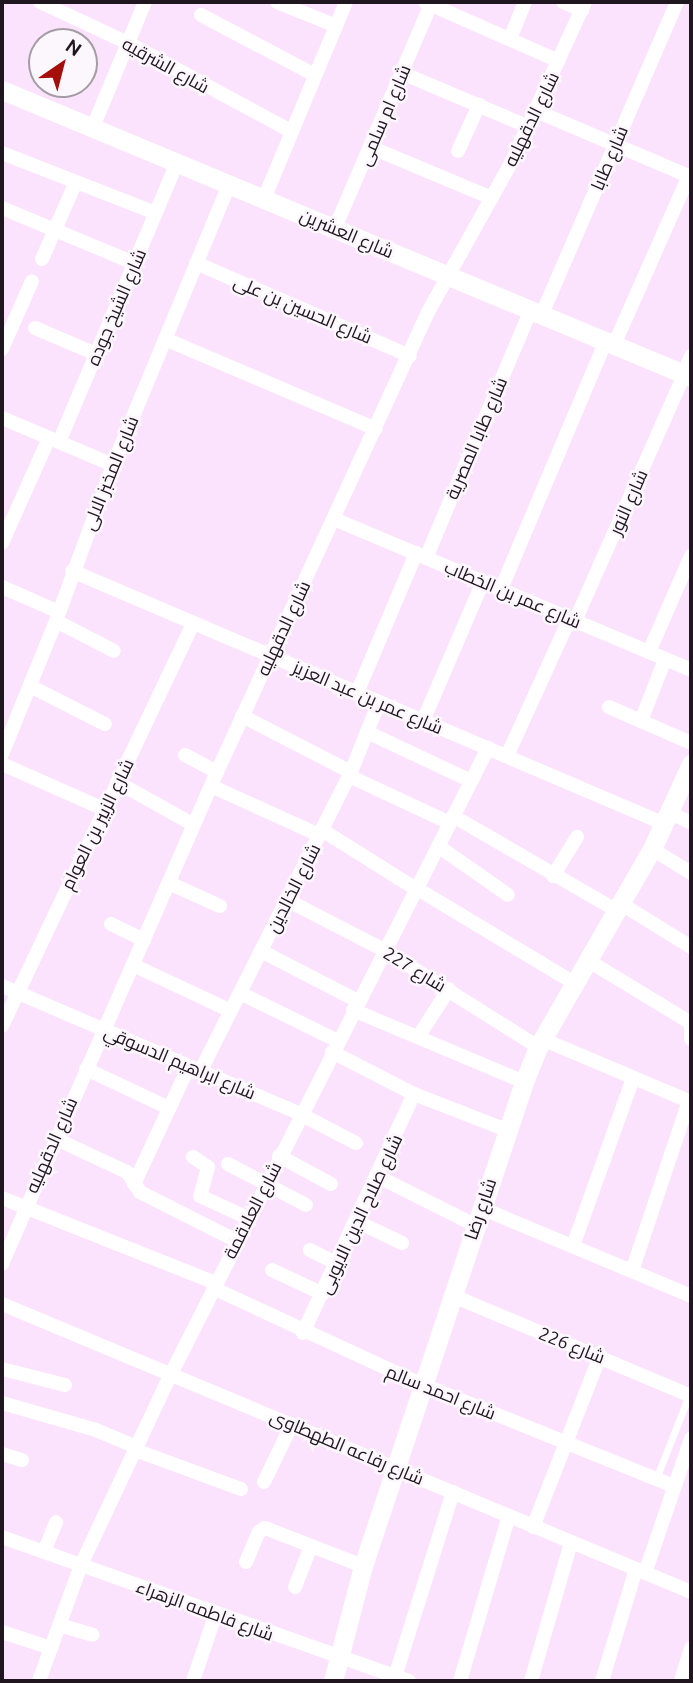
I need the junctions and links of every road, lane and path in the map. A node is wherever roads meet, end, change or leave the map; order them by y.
1 (40, 2) edge
2 (145, 2) edge
3 (277, 2) edge
4 (346, 2) edge
5 (524, 2) edge
6 (563, 2) edge
7 (677, 2) edge
8 (430, 3) edge
9 (584, 6) edge
10 (201, 16) dead end
11 (336, 26) junction
12 (509, 39) junction
13 (128, 43) junction
14 (559, 61) junction
15 (402, 72) junction
16 (315, 75) junction
17 (2, 90) edge
18 (2, 103) edge
19 (479, 105) junction
20 (536, 111) junction
21 (93, 127) junction
22 (529, 127) junction
23 (291, 131) junction
24 (614, 144) junction
25 (370, 147) junction
26 (458, 151) dead end
27 (2, 153) edge
28 (691, 160) edge
29 (173, 172) junction
30 (689, 176) edge
31 (76, 182) junction
32 (225, 194) junction
33 (492, 198) junction
34 (264, 199) junction
35 (2, 208) edge
36 (156, 213) junction
37 (335, 228) junction
38 (55, 230) junction
39 (42, 259) dead end
40 (134, 263) junction
41 (196, 263) junction
42 (445, 279) junction
43 (32, 281) dead end
44 (8, 316) edge
45 (534, 316) junction
46 (35, 328) dead end
47 (164, 338) junction
48 (608, 347) junction
49 (2, 349) edge
50 (96, 354) junction
51 (410, 356) junction
52 (691, 356) edge
53 (686, 381) edge
54 (2, 418) edge
55 (376, 429) junction
56 (54, 440) junction
57 (113, 465) junction
58 (334, 519) junction
59 (2, 543) edge
60 (421, 555) junction
61 (691, 556) edge
62 (72, 571) junction
63 (483, 582) junction
64 (2, 587) edge
65 (501, 589) junction
66 (58, 617) junction
67 (573, 620) junction
68 (193, 623) junction
69 (114, 651) dead end
70 (649, 652) junction
71 (270, 656) junction
72 (665, 659) junction
73 (691, 670) edge
74 (30, 686) junction
75 (357, 693) junction
76 (379, 702) junction
77 (610, 707) dead end
78 (242, 716) junction
79 (423, 721) junction
80 (641, 721) junction
81 (105, 724) dead end
82 (367, 732) junction
83 (691, 743) edge
84 (3, 747) edge
85 (488, 748) junction
86 (185, 755) dead end
87 (506, 757) junction
88 (2, 764) edge
89 (691, 765) edge
90 (217, 772) junction
91 (350, 774) junction
92 (471, 781) junction
93 (117, 782) junction
94 (211, 786) junction
95 (104, 809) junction
96 (667, 818) junction
97 (451, 820) junction
98 (691, 822) edge
99 (194, 825) junction
100 (320, 833) junction
101 (577, 836) dead end
102 (438, 846) junction
103 (652, 849) junction
104 (691, 873) edge
105 (553, 876) junction
106 (169, 883) junction
107 (416, 889) junction
108 (508, 895) dead end
109 (287, 900) junction
110 (220, 906) dead end
111 (618, 906) junction
112 (111, 924) dead end
113 (144, 940) junction
114 (691, 947) edge
115 (384, 950) junction
116 (261, 951) junction
117 (587, 960) junction
118 (133, 965) junction
119 (574, 983) junction
120 (2, 986) edge
121 (449, 989) junction
122 (17, 992) junction
123 (240, 993) junction
124 (356, 1006) junction
125 (231, 1011) junction
126 (691, 1023) edge
127 (2, 1026) edge
128 (104, 1029) junction
129 (418, 1037) junction
130 (691, 1039) edge
131 (540, 1043) junction
132 (335, 1046) junction
133 (195, 1068) junction
134 (86, 1069) junction
135 (634, 1078) junction
136 (524, 1082) junction
137 (414, 1094) junction
138 (690, 1102) edge
139 (169, 1108) junction
140 (300, 1114) junction
141 (507, 1130) junction
142 (54, 1138) junction
143 (356, 1143) dead end
144 (279, 1156) junction
145 (193, 1157) dead end
146 (228, 1164) dead end
147 (379, 1177) junction
148 (266, 1183) junction
149 (134, 1184) junction
150 (331, 1184) dead end
151 (2, 1198) edge
152 (306, 1205) dead end
153 (23, 1207) junction
154 (478, 1216) junction
155 (248, 1218) junction
156 (358, 1222) junction
157 (237, 1241) junction
158 (402, 1243) dead end
159 (573, 1247) junction
160 (310, 1250) dead end
161 (338, 1264) junction
162 (2, 1265) edge
163 (272, 1270) dead end
164 (632, 1271) junction
165 (214, 1285) junction
166 (690, 1293) edge
167 (323, 1294) junction
168 (451, 1296) junction
169 (2, 1304) edge
170 (303, 1333) junction
171 (600, 1356) junction
172 (2, 1369) edge
173 (171, 1374) junction
174 (421, 1384) junction
175 (65, 1385) dead end
176 (690, 1396) edge
177 (2, 1403) edge
178 (292, 1424) junction
179 (691, 1439) edge
180 (566, 1443) junction
181 (136, 1449) junction
182 (2, 1454) edge
183 (688, 1459) edge
184 (22, 1460) dead end
185 (395, 1467) junction
186 (656, 1479) junction
187 (264, 1482) dead end
188 (674, 1486) junction
189 (241, 1489) dead end
190 (453, 1492) junction
191 (509, 1516) junction
192 (55, 1522) dead end
193 (533, 1527) junction
194 (2, 1536) edge
195 (571, 1542) junction
196 (311, 1546) junction
197 (44, 1552) junction
198 (246, 1562) dead end
199 (81, 1565) junction
200 (363, 1566) junction
201 (640, 1571) junction
202 (295, 1587) dead end
203 (691, 1592) edge
204 (216, 1613) junction
205 (59, 1625) junction
206 (2, 1632) edge
207 (93, 1635) dead end
208 (51, 1648) junction
209 (691, 1648) edge
210 (336, 1657) junction
211 (402, 1679) edge
212 (39, 1681) edge
213 (193, 1681) edge
214 (333, 1681) edge
215 (460, 1681) edge
216 (531, 1681) edge
217 (602, 1681) edge
218 (683, 1681) edge

1 - 13 street, شارع الشرقيه
2 - 13 street
3 - 11 street
4 - 11 street
5 - 12 street
6 - 9 street
7 - 24 street, شارع طابا
8 - 12 street
8 - 15 street, شارع ام سلمى
9 - 14 street, شارع الدقهليه
10 - 16 street
11 - 16 street
12 - 14 street
13 - 21 street
13 - 23 street, شارع الشرقيه
14 - 20 street, شارع الدقهليه
15 - 19 street
15 - 25 street, شارع ام سلمى
16 - 23 street
17 - 21 street, شارع العشرين
18 - 29 street, شارع العشرين
19 - 22 street
19 - 26 street
20 - 22 street, شارع الدقهليه
20 - 24 street
21 - 34 street, شارع العشرين
22 - 33 street, شارع الدقهليه
23 - 34 street
24 - 30 street
24 - 45 street, شارع طابا
25 - 33 street
25 - 37 street, شارع ام سلمى
27 - 31 street
28 - 30 street
29 - 32 street, شارع العشرين
29 - 36 street, شارع الشيخ جوده
30 - 48 street
31 - 36 street
31 - 38 street
32 - 41 street, شارع المخبز الالى
32 - 42 street, شارع العشرين
33 - 42 street, شارع الدقهليه
34 - 37 street, شارع العشرين
35 - 38 street
36 - 40 street, شارع الشيخ جوده
37 - 42 street, شارع العشرين
38 - 39 street
38 - 40 street
40 - 50 street, شارع الشيخ جوده
41 - 47 street, شارع المخبز الالى
41 - 51 street, شارع الحسين بن على
42 - 45 street, شارع العشرين
42 - 51 street, شارع الدقهليه
43 - 44 street
44 - 49 street
45 - 48 street, شارع العشرين
45 - 60 street, شارع طابا المصرية
46 - 50 street
47 - 55 street
47 - 57 street, شارع المخبز الالى
48 - 53 street, شارع العشرين
48 - 65 street
50 - 56 street, شارع الشيخ جوده
51 - 55 street, شارع الدقهليه
52 - 53 street, شارع النور
53 - 67 street, شارع النور
54 - 56 street
55 - 58 street, شارع الدقهليه
56 - 57 street
56 - 59 street, شارع الشيخ جوده
57 - 62 street, شارع المخبز الالى
58 - 60 street, شارع عمر بن الخطاب
58 - 71 street, شارع الدقهليه
60 - 63 street, شارع عمر بن الخطاب
60 - 75 street
61 - 70 street
62 - 66 street, شارع المخبز الالى
62 - 68 street, شارع عمر بن عبد العزيز
63 - 65 street, شارع عمر بن الخطاب
63 - 79 street
64 - 66 street
65 - 67 street, شارع عمر بن الخطاب
66 - 69 street
66 - 74 street, شارع المخبز الالى
67 - 70 street, شارع عمر بن الخطاب
67 - 87 street, شارع النور
68 - 71 street, شارع عمر بن عبد العزيز
68 - 93 street, شارع الزبير بن العوام
70 - 72 street, شارع عمر بن الخطاب
71 - 75 street, شارع عمر بن عبد العزيز
71 - 78 street, شارع الدقهليه
72 - 73 street, شارع عمر بن الخطاب
72 - 80 street
74 - 81 street
74 - 84 street, شارع المخبز الالى
75 - 76 street, شارع عمر بن عبد العزيز
76 - 79 street, شارع عمر بن عبد العزيز
76 - 82 street, شارع الخالدين
77 - 80 street
78 - 90 street, شارع الدقهليه
78 - 91 street
79 - 85 street, شارع عمر بن عبد العزيز
80 - 83 street
82 - 91 street, شارع الخالدين
82 - 92 street
85 - 87 street, شارع عمر بن عبد العزيز
85 - 92 street, شارع العلاقمة
86 - 90 street
87 - 96 street, شارع عمر بن عبد العزيز
88 - 95 street
89 - 96 street, شارع رضا
90 - 94 street, شارع الدقهليه
91 - 97 street
91 - 100 street, شارع الخالدين
92 - 97 street, شارع العلاقمة
93 - 95 street, شارع الزبير بن العوام
93 - 99 street
94 - 99 street, شارع الدقهليه
94 - 100 street
95 - 122 street, شارع الزبير بن العوام
96 - 98 street, شارع عمر بن عبد العزيز
96 - 103 street, شارع رضا
97 - 102 street, شارع العلاقمة
97 - 105 street
99 - 106 street, شارع الدقهليه
100 - 107 street
100 - 109 street, شارع الخالدين
101 - 105 street
102 - 107 street, شارع العلاقمة
102 - 108 street
103 - 104 street
103 - 111 street, شارع رضا
105 - 111 street
106 - 110 street
106 - 113 street, شارع الدقهليه
107 - 115 street, شارع العلاقمة
107 - 119 street
109 - 115 street, شارع 227
109 - 116 street, شارع الخالدين
111 - 114 street
111 - 117 street, شارع رضا
112 - 113 street
113 - 118 street, شارع الدقهليه
115 - 121 street, شارع 227
115 - 124 street, شارع العلاقمة
116 - 123 street, شارع الخالدين
116 - 124 street
117 - 119 street, شارع رضا
117 - 126 street
118 - 125 street
118 - 128 street, شارع الدقهليه
119 - 131 street, شارع رضا
120 - 122 street, شارع ابراهيم الدسوقي
121 - 129 street
121 - 131 street, شارع 227
122 - 127 street, شارع الزبير بن العوام
122 - 128 street, شارع ابراهيم الدسوقي
123 - 125 street, شارع الخالدين
123 - 132 street
124 - 129 street
124 - 132 street, شارع العلاقمة
125 - 133 street, شارع الخالدين
126 - 130 street
128 - 133 street, شارع ابراهيم الدسوقي
128 - 134 street, شارع الدقهليه
129 - 136 street
131 - 135 street, شارع 227
131 - 136 street, شارع رضا
132 - 137 street
132 - 140 street, شارع العلاقمة
133 - 139 street, شارع الخالدين
133 - 140 street, شارع ابراهيم الدسوقي
134 - 139 street
134 - 142 street, شارع الدقهليه
135 - 138 street, شارع 227
135 - 159 street
136 - 141 street, شارع رضا
137 - 141 street
137 - 147 street, شارع صلاح الدين الايوبى
138 - 164 street
139 - 149 street, شارع الخالدين
140 - 143 street, شارع ابراهيم الدسوقي
140 - 144 street, شارع العلاقمة
141 - 154 street, شارع رضا
142 - 149 street
142 - 153 street, شارع الدقهليه
144 - 148 street, شارع العلاقمة
144 - 150 street
145 - 155 street
146 - 148 street
147 - 154 street
147 - 156 street, شارع صلاح الدين الايوبى
148 - 152 street
148 - 155 street, شارع العلاقمة
149 - 157 street
151 - 153 street, شارع احمد سالم
153 - 162 street, شارع الدقهليه
153 - 165 street, شارع احمد سالم
154 - 159 street
154 - 168 street, شارع رضا
155 - 157 street, شارع العلاقمة
156 - 158 street
156 - 161 street, شارع صلاح الدين الايوبى
157 - 165 street, شارع العلاقمة
159 - 164 street
160 - 161 street
161 - 167 street, شارع صلاح الدين الايوبى
163 - 167 street
164 - 166 street
165 - 170 street, شارع احمد سالم
165 - 173 street, شارع العلاقمة
167 - 170 street, شارع صلاح الدين الايوبى
168 - 171 street, شارع 226
168 - 174 street, شارع رضا
169 - 173 street, شارع رفاعه الطهطاوى
170 - 174 street, شارع احمد سالم
171 - 176 street, شارع 226
171 - 180 street
172 - 175 street
173 - 178 street, شارع رفاعه الطهطاوى
173 - 181 street, شارع العلاقمة
174 - 180 street, شارع احمد سالم
174 - 185 street, شارع رضا
176 - 186 lane
177 - 181 street
178 - 185 street, شارع رفاعه الطهطاوى
178 - 187 street
179 - 183 street
180 - 186 street, شارع احمد سالم
180 - 193 street
181 - 189 street
181 - 199 street, شارع العلاقمة
182 - 184 street
183 - 188 street
185 - 190 street, شارع رفاعه الطهطاوى
185 - 200 street, شارع رضا
186 - 188 street, شارع احمد سالم
188 - 201 street
190 - 191 street, شارع رفاعه الطهطاوى
190 - 211 street
191 - 193 street, شارع رفاعه الطهطاوى
191 - 215 street
192 - 197 street
193 - 195 street, شارع رفاعه الطهطاوى
194 - 197 street, شارع فاطمه الزهراء
195 - 201 street, شارع رفاعه الطهطاوى
195 - 216 street
196 - 198 street
196 - 200 street
196 - 202 street
197 - 199 street, شارع فاطمه الزهراء
199 - 204 street, شارع فاطمه الزهراء
199 - 205 street, شارع العلاقمة
200 - 210 street, شارع رضا
201 - 203 street, شارع رفاعه الطهطاوى
201 - 217 street
204 - 210 street, شارع فاطمه الزهراء
204 - 213 street
205 - 207 street
205 - 208 street, شارع العلاقمة
206 - 208 street
208 - 212 street, شارع العلاقمة
209 - 218 street
210 - 211 street, شارع فاطمه الزهراء
210 - 214 street, شارع رضا

